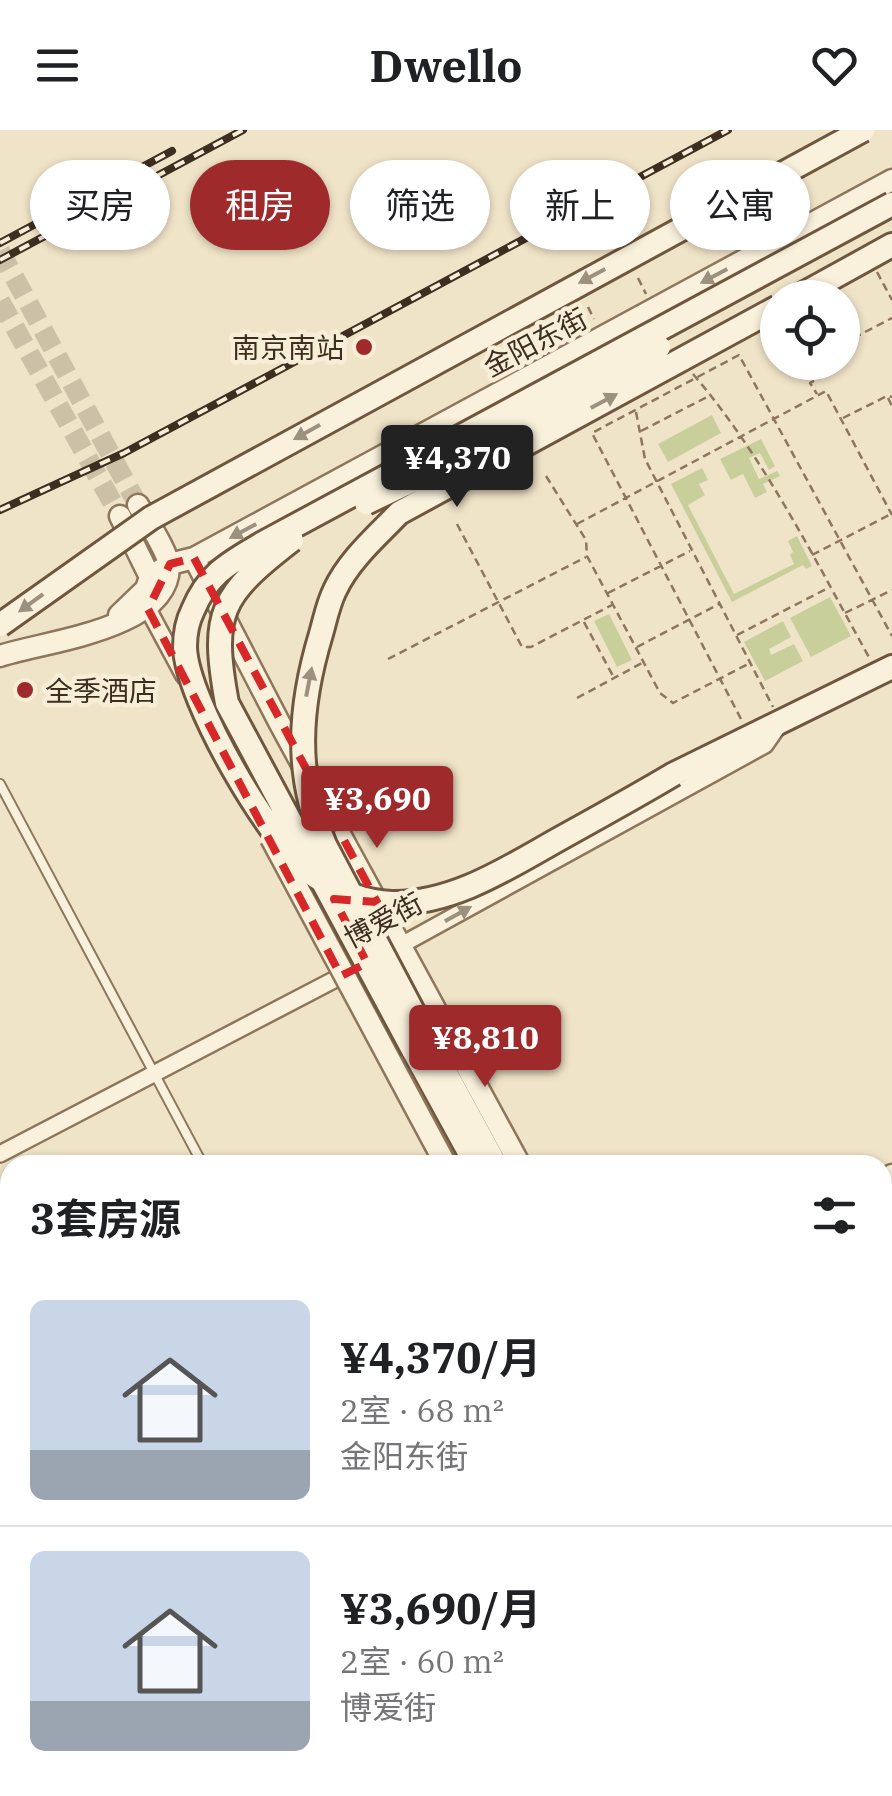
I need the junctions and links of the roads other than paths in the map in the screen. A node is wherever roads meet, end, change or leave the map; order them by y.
1 (863, 130) edge
2 (892, 180) edge
3 (892, 204) edge
4 (892, 220) edge
5 (892, 245) edge
6 (828, 280) edge
7 (760, 319) edge
8 (194, 558) junction
9 (170, 564) junction
10 (150, 577) junction
11 (142, 604) junction
12 (0, 625) edge
13 (0, 656) edge
14 (886, 660) edge
15 (778, 716) junction
16 (237, 775) junction
17 (0, 784) edge
18 (400, 946) junction
19 (341, 976) junction
20 (154, 1074) junction
21 (0, 1154) edge
22 (197, 1155) edge
23 (438, 1155) edge
24 (438, 1155) edge
25 (471, 1155) edge
26 (491, 1155) edge
27 (515, 1155) edge

1 -> 12 main road, bridge
2 -> 8 street, 金阳东街
3 - 16 main road, 博爱街, bridge
4 - 25 main road, bridge
5 - 6 main road
26 -> 7 main road, bridge
8 - 9 street, 金阳东街
8 - 18 street
9 - 10 street, 金阳东街
9 - 10 street
9 - 11 street
10 - 11 street
11 - 13 street
11 - 19 street
14 - 15 main road, 博爱街
15 - 16 main road, 博爱街, bridge
18 -> 15 street, 博爱街
16 - 23 street, bridge
17 - 20 lane
18 - 19 street, 博爱街
18 - 27 street
19 - 20 street, 博爱街
19 - 24 street
20 - 21 street, 博爱街
20 - 22 lane

